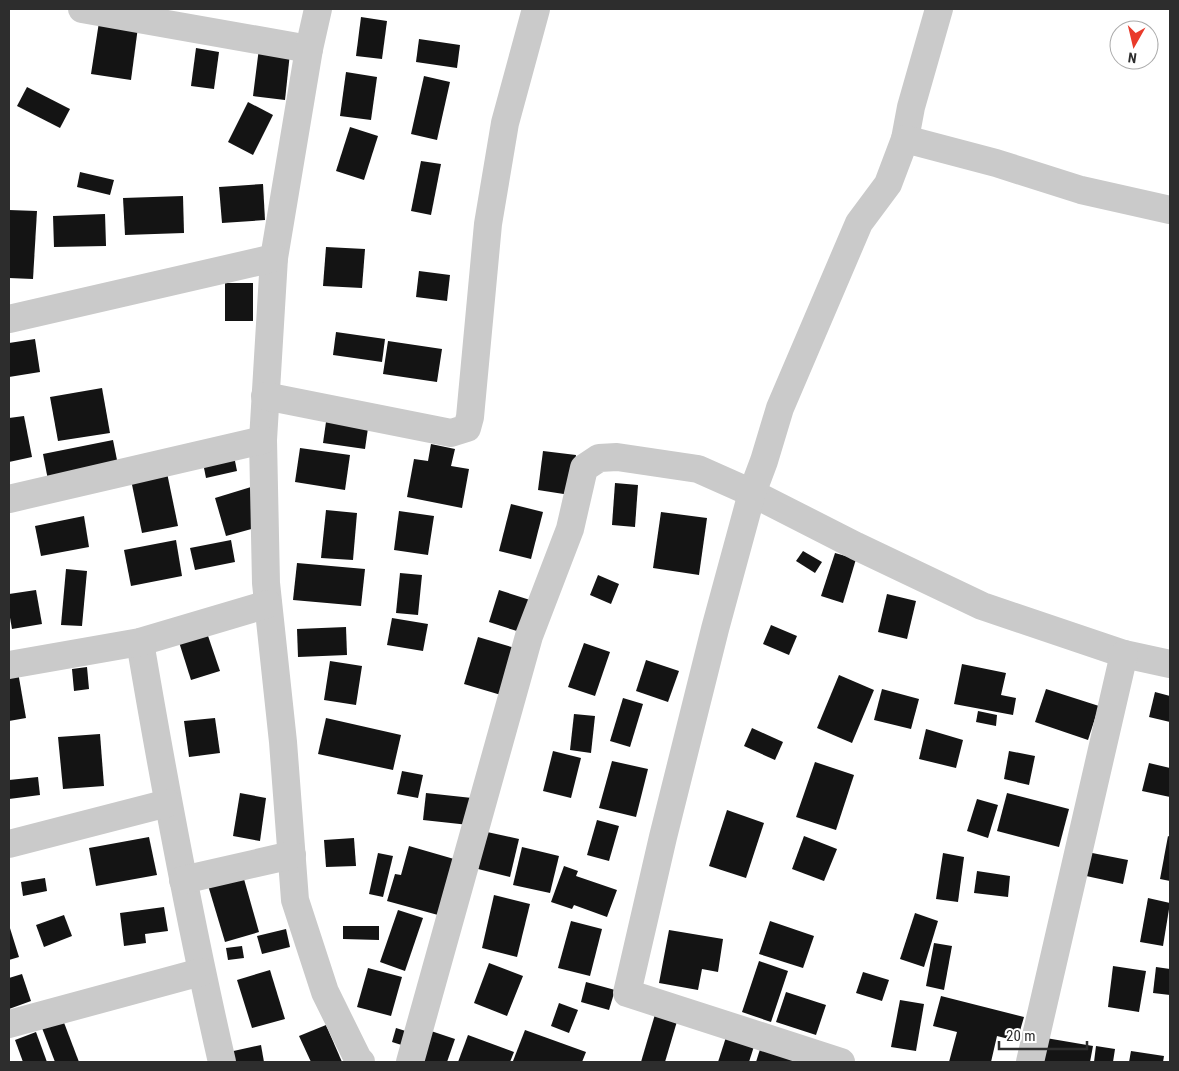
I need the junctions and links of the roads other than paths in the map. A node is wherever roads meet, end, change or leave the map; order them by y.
1 (82, 9) edge
2 (318, 9) edge
3 (536, 9) edge
4 (939, 9) edge
5 (309, 49) junction
6 (904, 139) junction
7 (1170, 210) edge
8 (274, 258) junction
9 (9, 319) edge
10 (265, 396) junction
11 (263, 440) junction
12 (752, 493) junction
13 (9, 499) edge
14 (268, 604) junction
15 (140, 642) junction
16 (1124, 654) junction
17 (1170, 664) edge
18 (9, 665) edge
19 (168, 803) junction
20 (9, 844) edge
21 (292, 855) junction
22 (183, 880) junction
23 (201, 972) junction
24 (9, 1024) edge
25 (222, 1062) edge
26 (361, 1062) edge
27 (410, 1062) edge
28 (841, 1062) edge
29 (1030, 1062) edge

1 - 5 street
2 - 5 street
3 - 10 street
4 - 6 street
5 - 8 street
6 - 7 street
6 - 12 street
8 - 9 street
8 - 10 street
10 - 11 street
11 - 13 street
11 - 14 street
12 - 16 street
12 - 27 street
12 - 28 street
14 - 15 street
14 - 21 street
15 - 18 street
15 - 19 street
16 - 17 street
16 - 29 street
19 - 20 street
19 - 22 street
21 - 22 street
21 - 26 street
22 - 23 street
23 - 24 street
23 - 25 street

